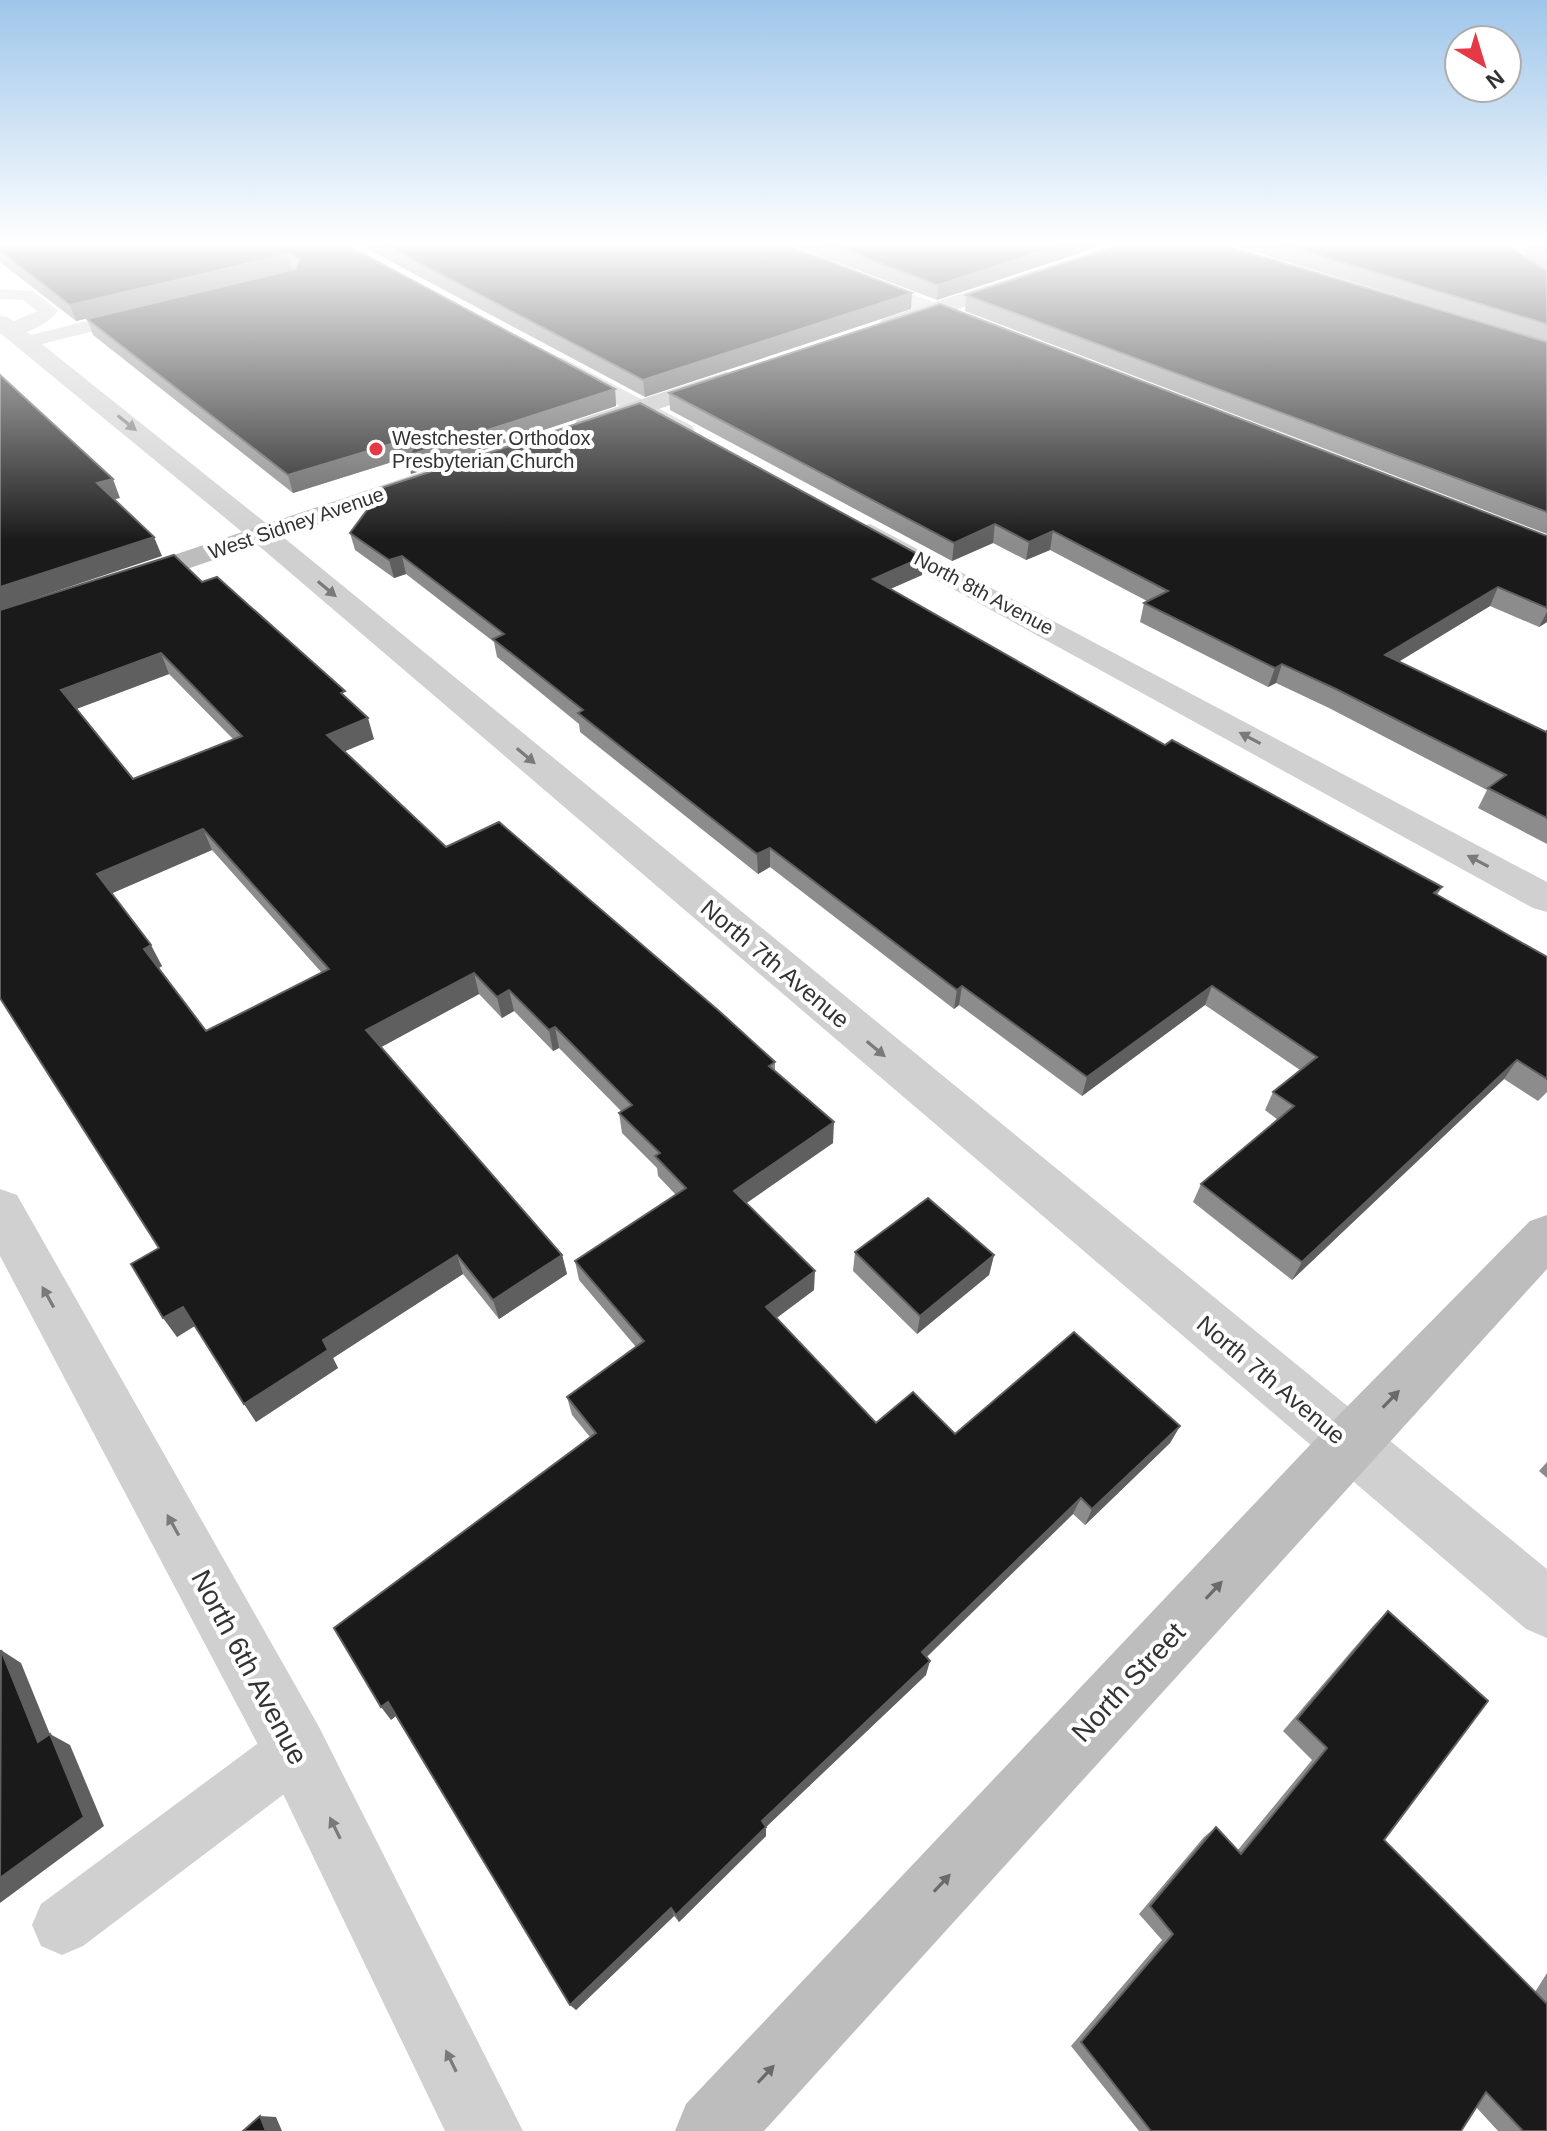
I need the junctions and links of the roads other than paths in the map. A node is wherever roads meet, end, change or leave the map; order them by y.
1 (36, 342) edge
2 (531, 348) edge
3 (742, 373) edge
4 (640, 407) junction
5 (564, 432) edge
6 (710, 445) edge
7 (458, 468) edge
8 (849, 521) edge
9 (262, 534) junction
10 (102, 588) edge
11 (1547, 899) edge
12 (0, 1209) edge
13 (1547, 1236) edge
14 (1348, 1445) junction
15 (1547, 1608) edge
16 (296, 1750) junction
17 (62, 1925) dead end
18 (485, 2131) edge
19 (713, 2131) edge

1 -> 9 street, North 7th Avenue
2 - 4 street
3 - 4 street
4 - 5 street
4 - 6 street
7 - 9 street, West Sidney Avenue
11 -> 8 street, North 8th Avenue
9 - 10 street, West Sidney Avenue
9 -> 14 street, North 7th Avenue
16 -> 12 street, North 6th Avenue
14 -> 13 street, North Street
14 - 15 street, North 7th Avenue
19 -> 14 street, North Street
16 - 17 lane
18 -> 16 street, North 6th Avenue

